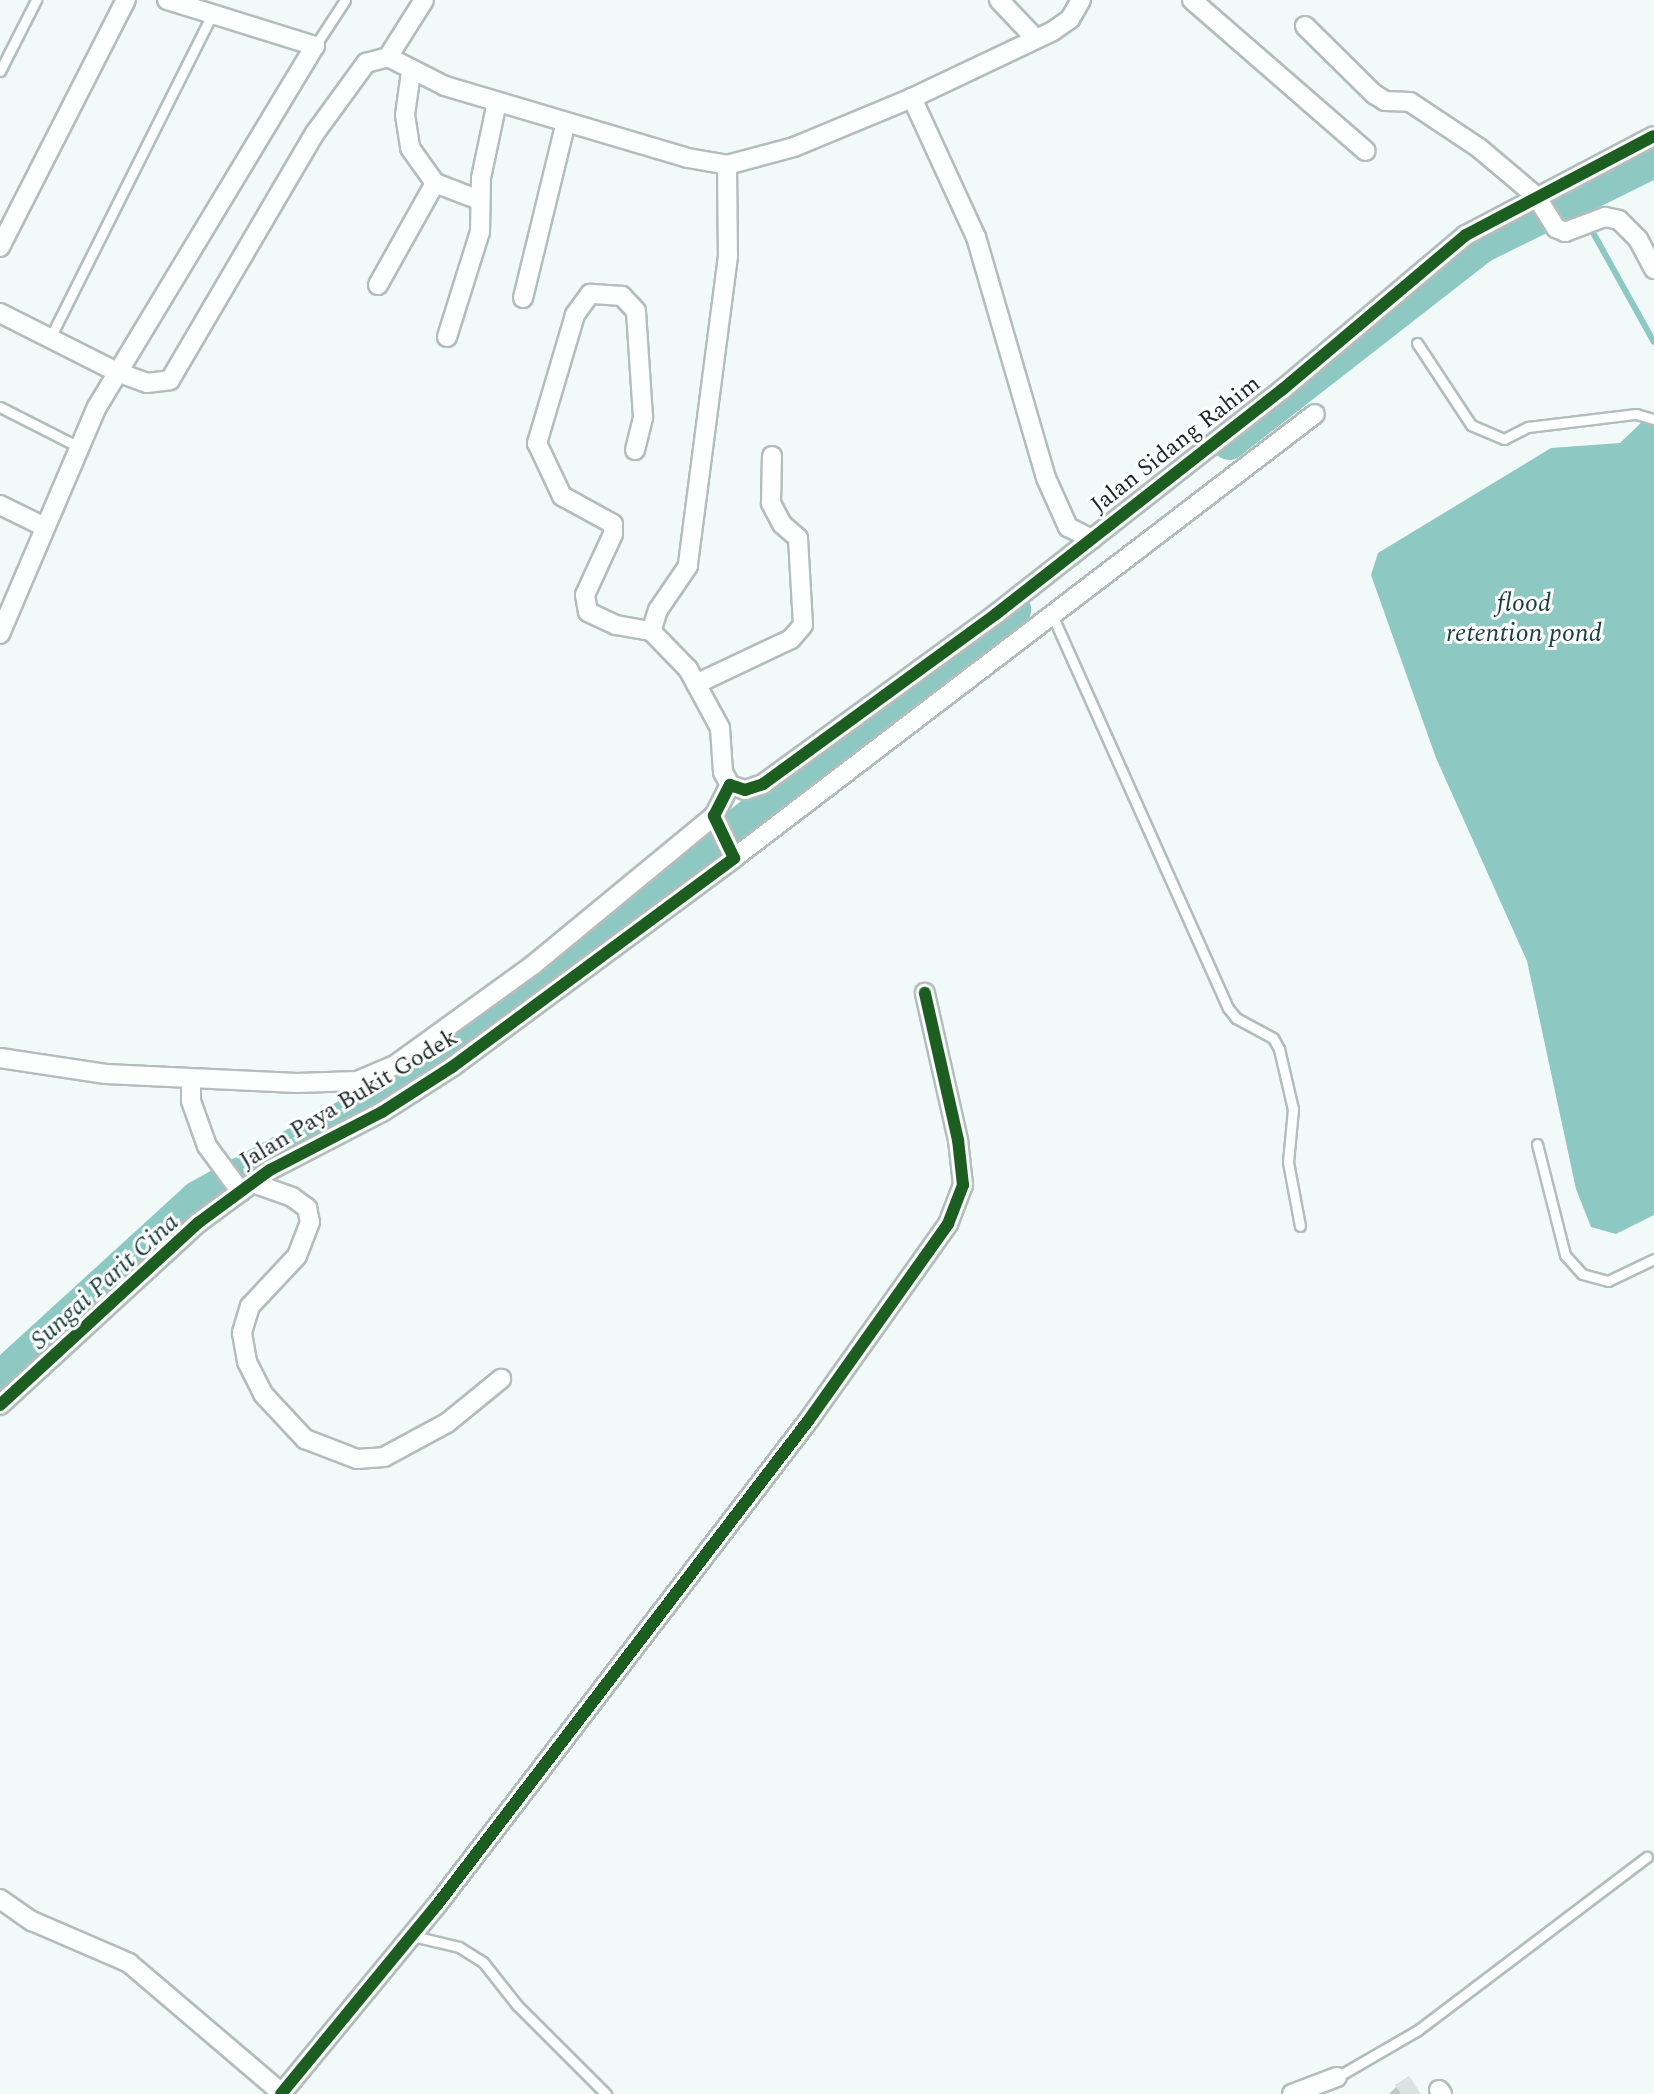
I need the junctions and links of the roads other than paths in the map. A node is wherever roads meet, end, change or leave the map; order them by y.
1 (36, 0) edge
2 (126, 0) edge
3 (167, 0) edge
4 (345, 0) edge
5 (424, 0) edge
6 (999, 0) edge
7 (1081, 0) edge
8 (1192, 0) edge
9 (212, 14) junction
10 (1305, 26) dead end
11 (1035, 38) junction
12 (315, 46) junction
13 (388, 57) junction
14 (0, 71) edge
15 (411, 72) junction
16 (912, 98) junction
17 (497, 102) junction
18 (566, 122) junction
19 (1654, 136) edge
20 (1366, 151) dead end
21 (727, 165) junction
22 (435, 183) junction
23 (479, 200) junction
24 (1538, 200) junction
25 (1646, 236) edge
26 (0, 247) edge
27 (1654, 269) edge
28 (378, 285) dead end
29 (523, 298) dead end
30 (0, 313) edge
31 (447, 337) dead end
32 (50, 338) junction
33 (1417, 343) dead end
34 (117, 372) junction
35 (0, 407) edge
36 (1315, 414) dead end
37 (1654, 419) edge
38 (79, 447) junction
39 (635, 450) dead end
40 (772, 456) dead end
41 (0, 505) edge
42 (45, 527) junction
43 (1092, 539) junction
44 (1053, 617) junction
45 (651, 631) junction
46 (0, 634) edge
47 (696, 684) junction
48 (722, 803) junction
49 (732, 855) junction
50 (925, 993) dead end
51 (0, 1058) edge
52 (191, 1088) junction
53 (1537, 1144) dead end
54 (243, 1186) junction
55 (1300, 1226) dead end
56 (1654, 1259) edge
57 (501, 1379) dead end
58 (0, 1405) edge
59 (1647, 1857) dead end
60 (0, 1899) edge
61 (413, 1936) junction
62 (1337, 2077) joint
63 (282, 2094) edge
64 (606, 2094) edge
65 (1292, 2094) edge

1 - 14 lane
2 - 26 street
3 - 9 street
4 - 12 lane
5 - 13 street
6 - 11 street
7 - 11 street
8 - 20 street
9 - 12 street
9 - 32 lane
10 - 24 street
11 - 16 street
12 - 34 street
13 - 15 street
13 - 34 street
15 - 17 street
15 - 22 street
16 - 21 street
16 - 43 street
17 - 18 street
17 - 23 street
18 - 21 street
18 - 29 street
19 - 24 street, Jalan Sidang Rahim
21 - 45 street
22 - 23 street
22 - 28 street
23 - 31 street
24 - 25 street
24 - 43 street, Jalan Sidang Rahim
25 - 27 street
30 - 32 street
32 - 34 street
33 - 37 lane
34 - 38 street
35 - 38 lane
36 - 44 street, Jalan Paya Bukit Godek
38 - 42 street
39 - 45 street
40 - 47 street
41 - 42 street
42 - 46 street
43 - 48 street, Jalan Sidang Rahim
44 - 49 street, Jalan Paya Bukit Godek
44 - 55 lane
45 - 47 street
47 - 48 street
48 - 49 street
48 - 52 street
49 - 54 street, Jalan Paya Bukit Godek
50 - 61 street
51 - 52 street
52 - 54 street
53 - 56 lane
54 - 57 street
54 - 58 street, Jalan Paya Bukit Godek
59 - 62 lane
60 - 63 street
61 - 63 street
61 - 64 lane
62 - 65 street

